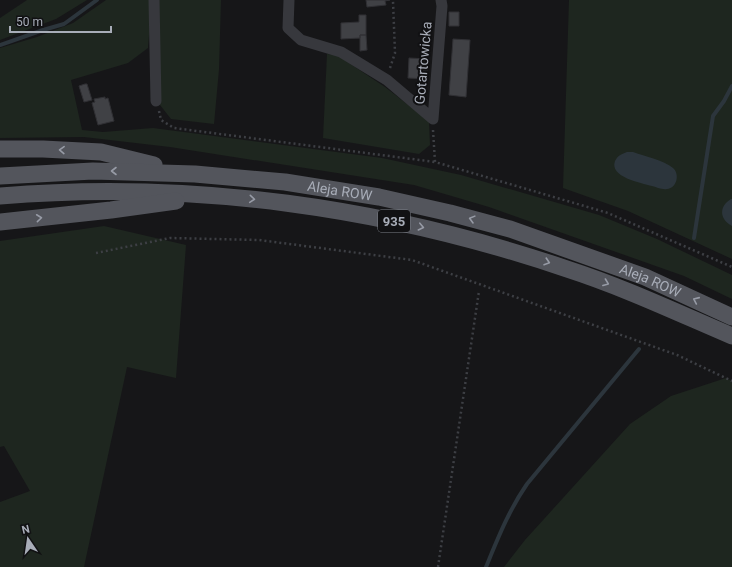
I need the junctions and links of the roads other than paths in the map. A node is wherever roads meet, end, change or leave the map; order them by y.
1 (154, 0) edge
2 (288, 0) edge
3 (441, 0) edge
4 (156, 101) road end
5 (0, 149) edge
6 (195, 174) junction
7 (0, 176) edge
8 (213, 195) junction
9 (0, 196) edge
10 (0, 222) edge
11 (732, 316) edge
12 (732, 336) edge

1 - 4 street
2 - 3 street, Gotartowicka
6 -> 5 main road
6 -> 7 main road, Aleja ROW / 935
11 -> 6 main road, Aleja ROW / 935
8 - 9 main road, Aleja ROW / 935
10 -> 8 main road
8 -> 12 main road, Aleja ROW / 935

